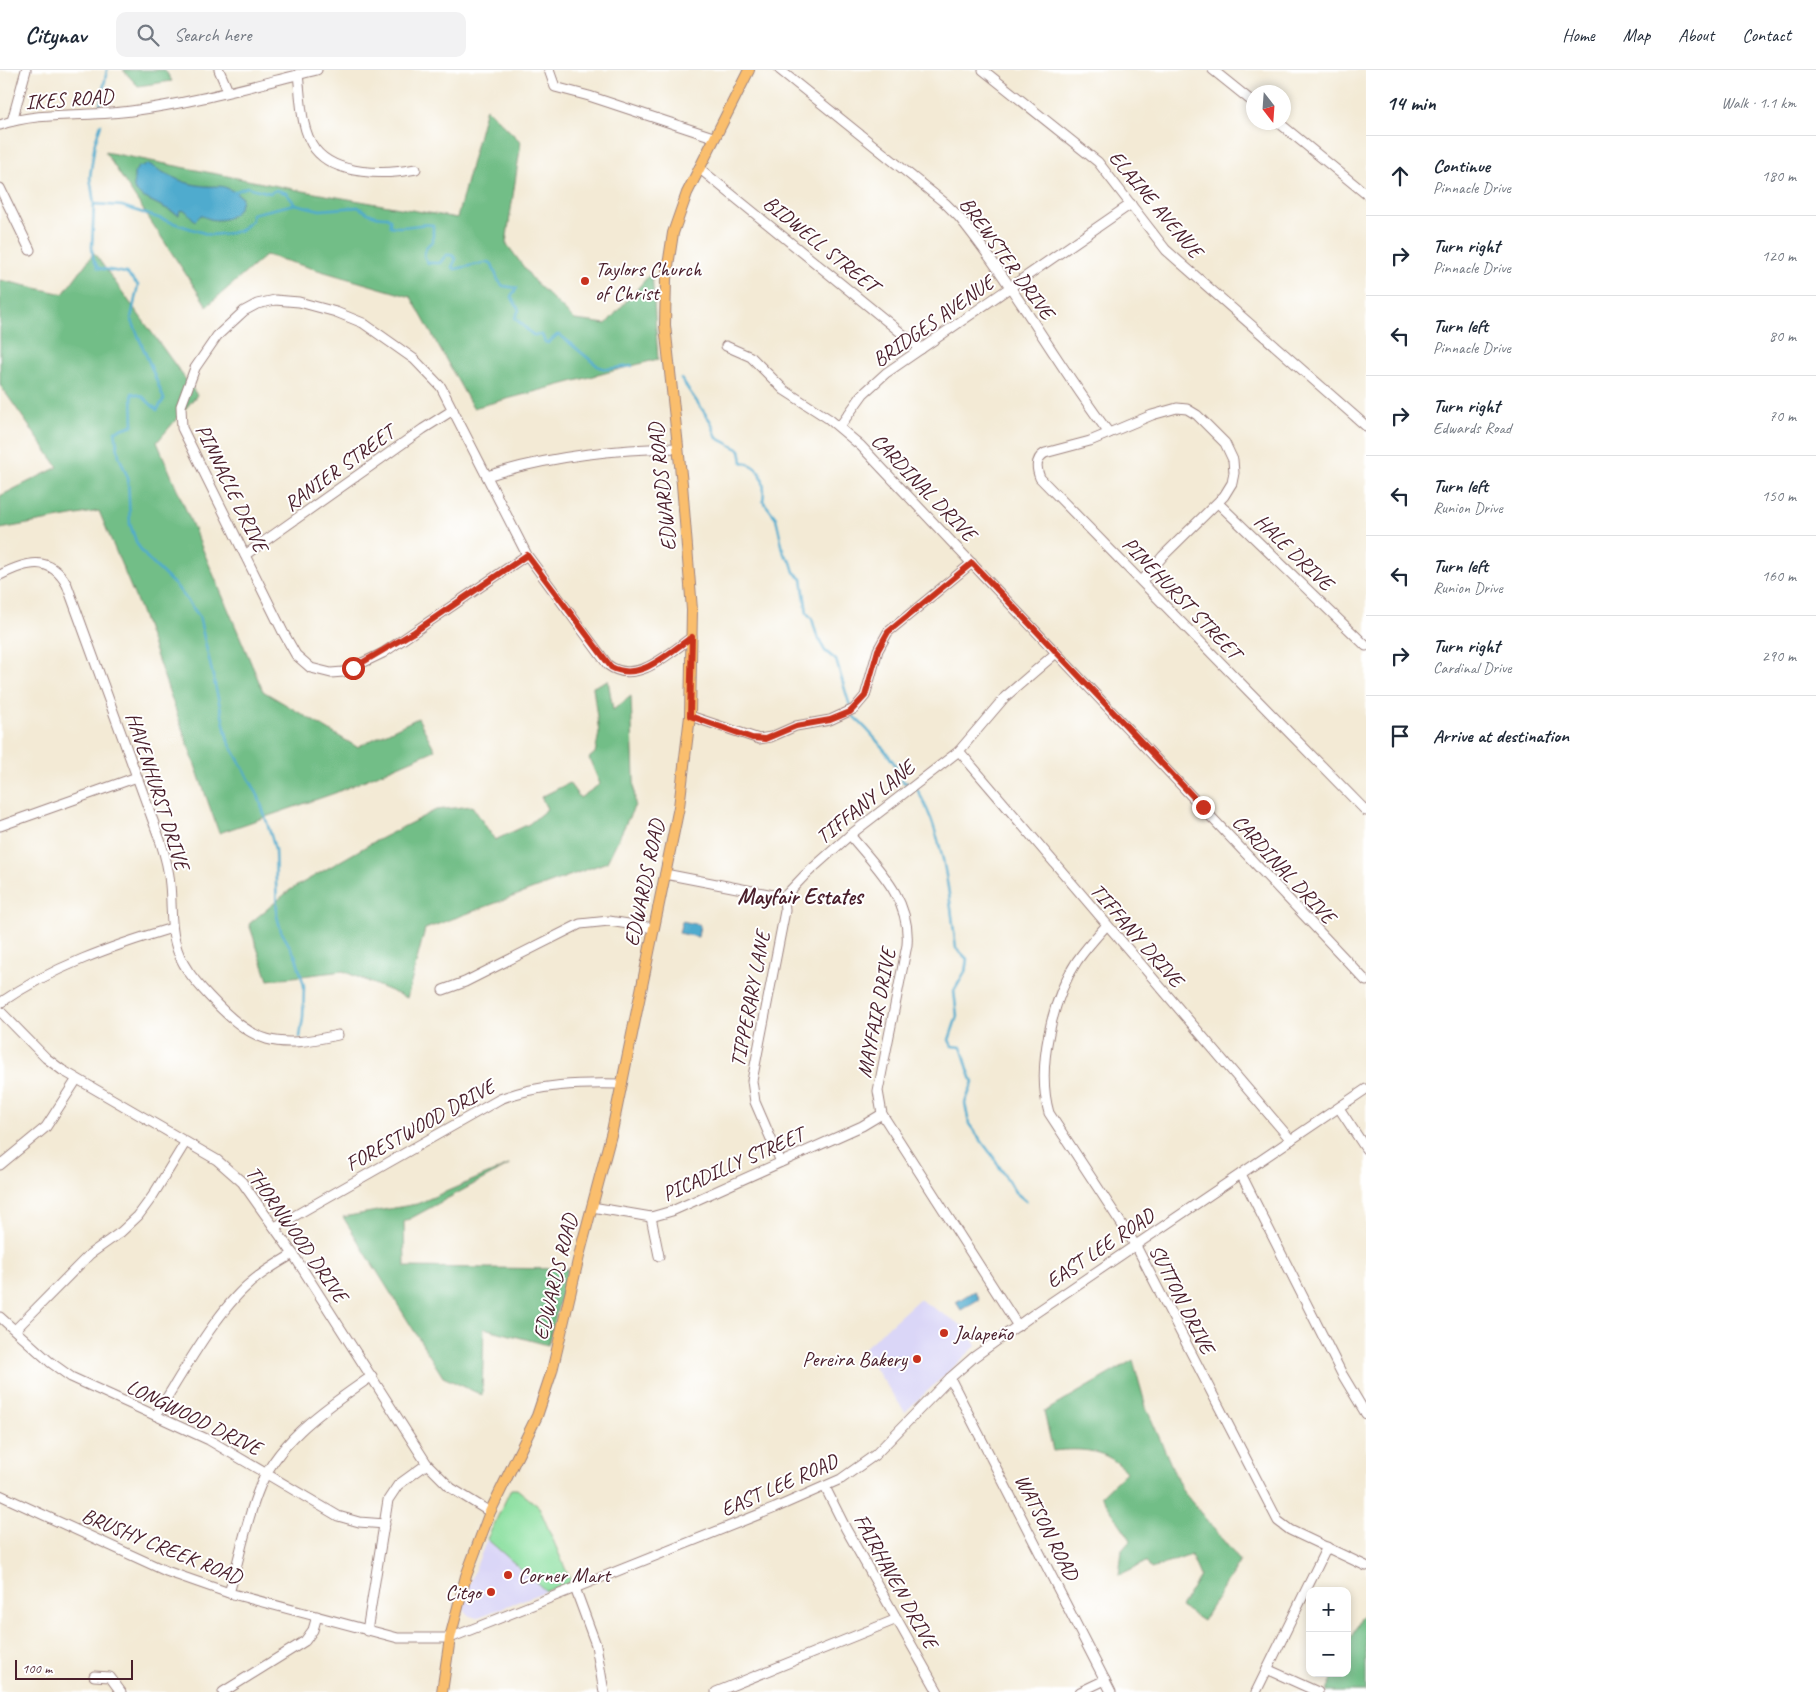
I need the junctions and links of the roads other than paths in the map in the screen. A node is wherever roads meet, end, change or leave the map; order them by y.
1 (26, 70) edge
2 (219, 70) edge
3 (317, 70) edge
4 (549, 70) edge
5 (749, 70) edge
6 (780, 70) edge
7 (983, 70) edge
8 (1213, 70) edge
9 (298, 74) junction
10 (228, 91) junction
11 (1246, 97) edge
12 (12, 121) junction
13 (0, 126) edge
14 (1288, 130) edge
15 (713, 137) junction
16 (416, 168) dead end
17 (699, 168) junction
18 (0, 188) edge
19 (1366, 194) edge
20 (1131, 204) junction
21 (30, 250) dead end
22 (1010, 288) junction
23 (726, 346) dead end
24 (921, 349) junction
25 (453, 410) junction
26 (840, 426) junction
27 (1366, 426) edge
28 (1109, 433) junction
29 (678, 448) junction
30 (487, 476) junction
31 (1219, 504) junction
32 (246, 554) junction
33 (527, 555) junction
34 (972, 563) junction
35 (0, 575) edge
36 (1142, 581) junction
37 (692, 637) junction
38 (1366, 646) edge
39 (1056, 652) junction
40 (690, 716) junction
41 (959, 751) junction
42 (136, 777) junction
43 (1366, 811) edge
44 (1, 823) edge
45 (850, 835) junction
46 (665, 874) junction
47 (784, 897) junction
48 (1106, 926) junction
49 (172, 928) junction
50 (654, 928) junction
51 (1366, 981) edge
52 (443, 990) dead end
53 (0, 1003) edge
54 (0, 1011) edge
55 (338, 1035) dead end
56 (77, 1080) junction
57 (622, 1084) junction
58 (1366, 1089) edge
59 (1339, 1108) junction
60 (882, 1114) junction
61 (1291, 1140) junction
62 (185, 1143) junction
63 (1366, 1149) edge
64 (781, 1162) junction
65 (0, 1165) edge
66 (1241, 1174) junction
67 (592, 1207) junction
68 (651, 1217) junction
69 (275, 1227) junction
70 (1136, 1246) junction
71 (294, 1254) junction
72 (658, 1256) dead end
73 (0, 1317) edge
74 (1018, 1326) junction
75 (14, 1330) junction
76 (372, 1376) junction
77 (950, 1378) junction
78 (156, 1414) junction
79 (1366, 1414) edge
80 (427, 1464) junction
81 (267, 1473) junction
82 (826, 1487) junction
83 (0, 1495) edge
84 (490, 1512) junction
85 (385, 1524) junction
86 (1327, 1547) junction
87 (1366, 1566) edge
88 (575, 1588) junction
89 (230, 1593) junction
90 (317, 1616) junction
91 (897, 1619) junction
92 (368, 1630) junction
93 (450, 1638) junction
94 (1268, 1669) junction
95 (94, 1676) dead end
96 (1105, 1680) junction
97 (121, 1692) edge
98 (223, 1692) edge
99 (442, 1692) edge
100 (604, 1692) edge
101 (716, 1692) edge
102 (938, 1692) edge
103 (1080, 1692) edge
104 (1111, 1692) edge
105 (1256, 1692) edge
106 (1318, 1692) edge

1 - 12 street
2 - 10 street
3 - 9 street, IKES ROAD
4 - 15 street
5 - 15 main road, EDWARDS ROAD
6 - 22 street, BREWSTER DRIVE
7 - 20 street, ELAINE AVENUE
8 - 11 street
9 - 10 street, IKES ROAD
9 - 16 street
10 - 12 street, IKES ROAD
12 - 13 street, IKES ROAD
14 - 19 street
15 - 17 main road, EDWARDS ROAD
17 - 24 street, BIDWELL STREET
17 - 29 main road, EDWARDS ROAD
18 - 21 street
20 - 22 street, BRIDGES AVENUE
20 - 27 street, ELAINE AVENUE
22 - 24 street, BRIDGES AVENUE
22 - 28 street, BREWSTER DRIVE
23 - 26 street, CARDINAL DRIVE
24 - 26 street, BRIDGES AVENUE
25 - 30 street, PINNACLE DRIVE
25 - 32 street, RANIER STREET
25 - 32 street, PINNACLE DRIVE
26 - 34 street, CARDINAL DRIVE
28 - 31 street
28 - 36 street, PINEHURST STREET
29 - 30 street
29 - 37 main road, EDWARDS ROAD
30 - 33 street, PINNACLE DRIVE
31 - 36 street
31 - 38 street, HALE DRIVE
32 - 33 street, PINNACLE DRIVE
33 - 37 street, PINNACLE DRIVE
34 - 39 street, CARDINAL DRIVE
34 - 40 street
35 - 42 street, HAVENHURST DRIVE
36 - 43 street, PINEHURST STREET
37 - 40 main road, EDWARDS ROAD
39 - 41 street, TIFFANY LANE
39 - 51 street, CARDINAL DRIVE
40 - 46 main road, EDWARDS ROAD
41 - 45 street, TIFFANY LANE
41 - 48 street, TIFFANY DRIVE
42 - 44 street
42 - 49 street, HAVENHURST DRIVE
45 - 47 street, TIFFANY LANE
45 - 60 street, MAYFAIR DRIVE
46 - 47 street
46 - 50 main road, EDWARDS ROAD
47 - 64 street, TIPPERARY LANE
48 - 61 street, TIFFANY DRIVE
48 - 70 street, SUTTON DRIVE
49 - 53 street
49 - 55 street, HAVENHURST DRIVE
50 - 52 street
50 - 57 main road, EDWARDS ROAD
54 - 56 street, THORNWOOD DRIVE
56 - 62 street, THORNWOOD DRIVE
56 - 65 street
57 - 67 main road, EDWARDS ROAD
57 - 69 street, FORESTWOOD DRIVE
58 - 59 street, EAST LEE ROAD
59 - 61 street, EAST LEE ROAD
59 - 63 street
60 - 64 street, PICADILLY STREET
60 - 74 street, MAYFAIR DRIVE
61 - 66 street, EAST LEE ROAD
62 - 69 street, THORNWOOD DRIVE
62 - 75 street
64 - 68 street, PICADILLY STREET
66 - 70 street, EAST LEE ROAD
66 - 79 street
67 - 68 street, PICADILLY STREET
67 - 84 main road, EDWARDS ROAD
68 - 72 street
69 - 71 street, THORNWOOD DRIVE
70 - 74 street, EAST LEE ROAD
70 - 86 street, SUTTON DRIVE
71 - 76 street, THORNWOOD DRIVE
71 - 78 street
73 - 75 street, LONGWOOD DRIVE
74 - 77 street, EAST LEE ROAD
75 - 78 street, LONGWOOD DRIVE
76 - 80 street, THORNWOOD DRIVE
76 - 81 street
77 - 82 street, EAST LEE ROAD
77 - 96 street, WATSON ROAD
78 - 81 street, LONGWOOD DRIVE
80 - 84 street, THORNWOOD DRIVE
80 - 85 street
81 - 85 street, LONGWOOD DRIVE
81 - 89 street
82 - 88 street, EAST LEE ROAD
82 - 91 street, FAIRHAVEN DRIVE
83 - 89 street, BRUSHY CREEK ROAD
84 - 93 main road, EDWARDS ROAD
85 - 92 street
86 - 87 street, SUTTON DRIVE
86 - 94 street
88 - 93 street, EAST LEE ROAD
88 - 100 street
89 - 90 street, BRUSHY CREEK ROAD
90 - 92 street, EAST LEE ROAD
90 - 98 street
91 - 101 street
91 - 102 street, FAIRHAVEN DRIVE
92 - 93 street, EAST LEE ROAD
93 - 99 main road, EDWARDS ROAD
94 - 105 street
94 - 106 street
95 - 97 street
96 - 103 street
96 - 104 street, WATSON ROAD

